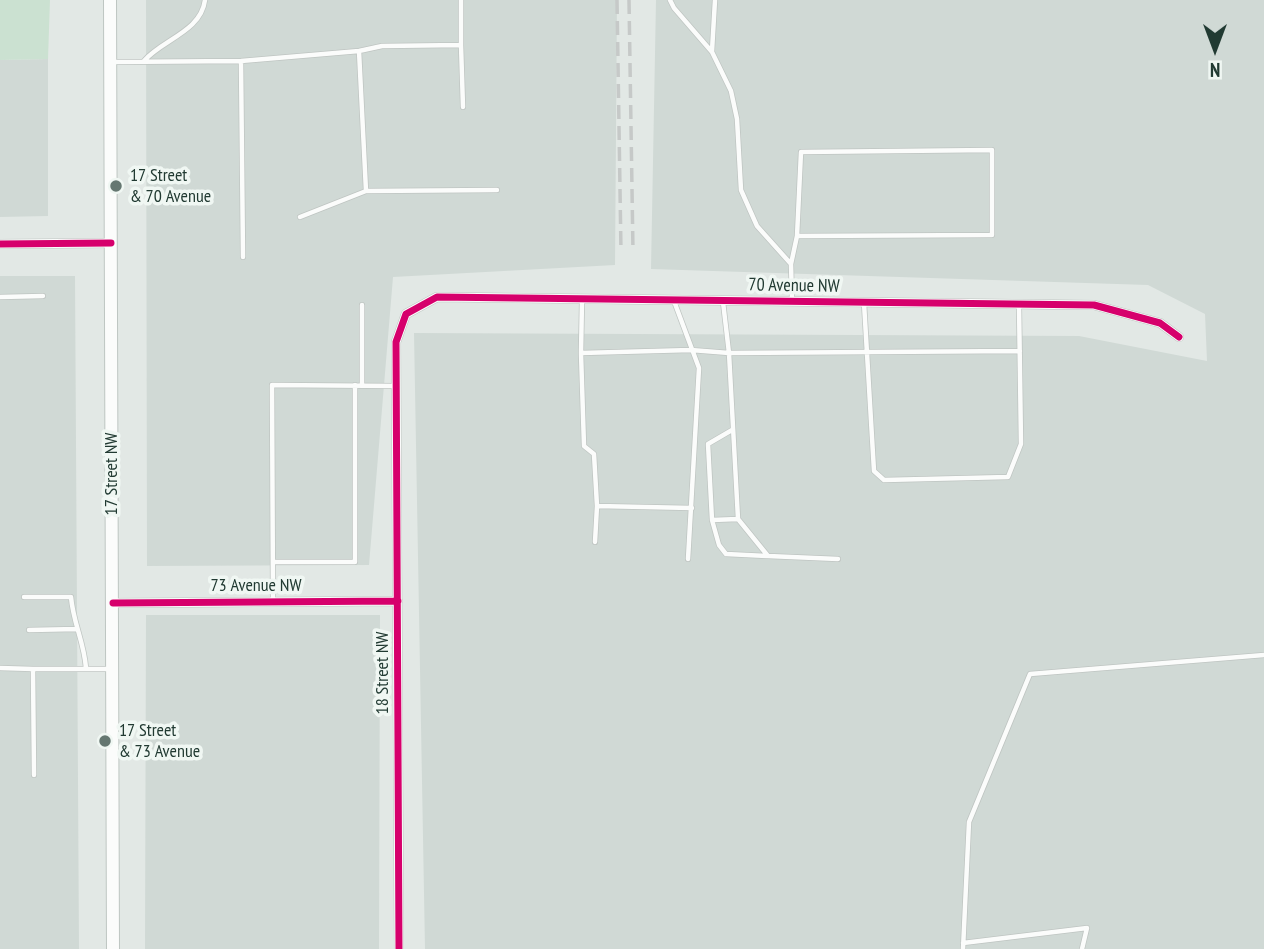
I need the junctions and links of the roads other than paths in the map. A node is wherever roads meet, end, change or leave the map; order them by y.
1 (110, 0) edge
2 (205, 0) edge
3 (461, 0) edge
4 (670, 0) edge
5 (715, 0) edge
6 (461, 45) junction
7 (359, 51) junction
8 (712, 52) junction
9 (241, 61) junction
10 (111, 62) junction
11 (144, 62) junction
12 (463, 107) dead end
13 (497, 190) dead end
14 (366, 191) junction
15 (300, 217) dead end
16 (797, 236) junction
17 (111, 243) junction
18 (0, 244) edge
19 (243, 257) dead end
20 (791, 264) junction
21 (43, 296) dead end
22 (0, 297) edge
23 (582, 299) junction
24 (673, 300) junction
25 (723, 301) junction
26 (793, 301) junction
27 (864, 302) junction
28 (1019, 304) junction
29 (362, 305) dead end
30 (406, 314) joint
31 (1179, 337) dead end
32 (691, 350) junction
33 (1020, 351) junction
34 (867, 352) junction
35 (581, 353) junction
36 (729, 353) junction
37 (358, 386) junction
38 (396, 386) junction
39 (733, 430) junction
40 (597, 506) junction
41 (692, 508) junction
42 (738, 519) junction
43 (712, 520) junction
44 (595, 542) dead end
45 (768, 556) junction
46 (688, 559) dead end
47 (838, 559) dead end
48 (273, 562) junction
49 (24, 597) dead end
50 (398, 601) junction
51 (273, 602) junction
52 (113, 603) junction
53 (78, 629) junction
54 (29, 630) dead end
55 (1264, 656) edge
56 (0, 668) edge
57 (86, 668) junction
58 (113, 668) junction
59 (33, 669) junction
60 (34, 775) dead end
61 (963, 946) edge
62 (113, 949) edge
63 (398, 949) edge
64 (1082, 949) edge

1 - 10 main road, 17 Street NW
2 - 11 lane
3 - 6 lane
4 - 8 lane
5 - 8 lane
6 - 7 lane
6 - 12 lane
7 - 9 lane
7 - 14 lane
8 - 20 lane
9 - 11 lane
9 - 19 lane
10 - 11 lane
10 - 17 main road, 17 Street NW
13 - 14 lane
14 - 15 lane
16 - 16 lane
16 - 20 lane
17 - 18 street
17 - 52 main road, 17 Street NW
20 - 26 lane
21 - 22 lane
23 - 24 street, 70 Avenue NW
23 - 30 street, 70 Avenue NW
23 - 35 lane
24 - 25 street, 70 Avenue NW
24 - 32 lane
25 - 26 street, 70 Avenue NW
25 - 36 lane
26 - 27 street, 70 Avenue NW
27 - 28 street, 70 Avenue NW
27 - 34 lane
28 - 31 street, 70 Avenue NW
28 - 33 lane
29 - 37 lane
30 - 38 street, 18 Street NW
32 - 35 lane
32 - 36 lane
32 - 41 lane
33 - 34 lane
33 - 34 lane
34 - 36 lane
35 - 40 lane
36 - 39 lane
37 - 38 lane
37 - 48 lane
37 - 48 lane
38 - 50 street, 18 Street NW
39 - 42 lane
39 - 43 lane
40 - 41 lane
40 - 44 lane
41 - 46 lane
42 - 43 lane
42 - 45 lane
43 - 45 lane
45 - 47 lane
48 - 51 lane
49 - 53 lane
50 - 51 street, 73 Avenue NW
50 - 63 street, 18 Street NW
51 - 52 street, 73 Avenue NW
52 - 58 main road, 17 Street NW
53 - 54 lane
53 - 57 lane
55 - 61 lane
56 - 59 lane
57 - 58 lane
57 - 59 lane
58 - 62 main road, 17 Street NW
59 - 60 lane
61 - 64 lane

